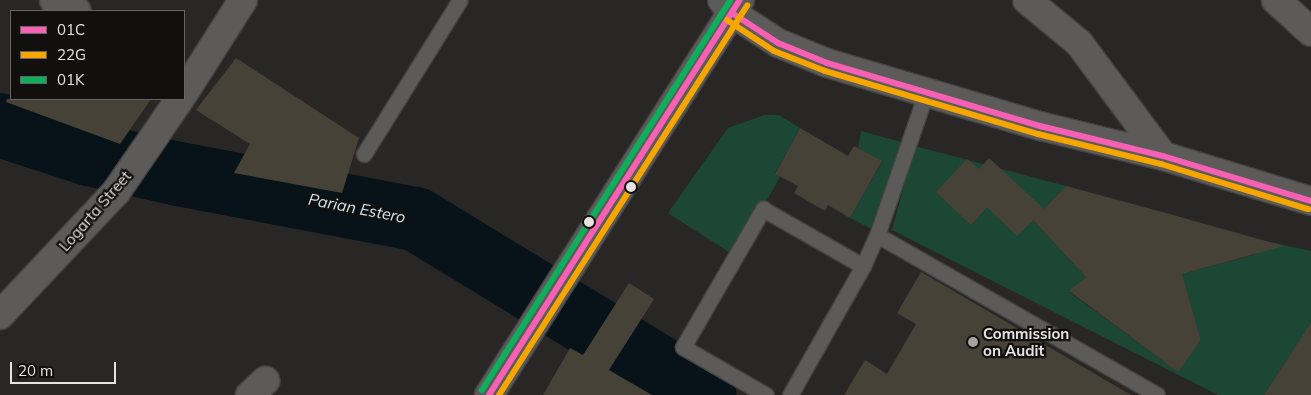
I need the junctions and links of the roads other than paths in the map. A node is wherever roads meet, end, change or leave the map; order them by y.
1 (54, 0) edge
2 (243, 0) edge
3 (460, 0) edge
4 (1027, 0) edge
5 (1276, 0) edge
6 (732, 4) edge
7 (75, 10) edge
8 (1311, 32) edge
9 (191, 67) edge
10 (185, 89) edge
11 (926, 93) junction
12 (179, 100) edge
13 (364, 154) dead end
14 (1163, 156) junction
15 (1311, 200) edge
16 (877, 234) junction
17 (863, 266) junction
18 (0, 315) edge
19 (489, 395) edge
20 (766, 395) edge
21 (790, 395) edge
22 (1156, 395) edge

1 - 7 street
2 - 9 street
3 - 13 lane
4 - 14 street
5 - 8 street
6 - 11 street
6 - 19 street
9 - 10 street
11 - 14 street
11 - 16 lane
12 - 18 street, Logarta Street
14 - 15 street
16 - 17 lane
16 - 22 lane
17 - 20 lane
17 - 21 lane

